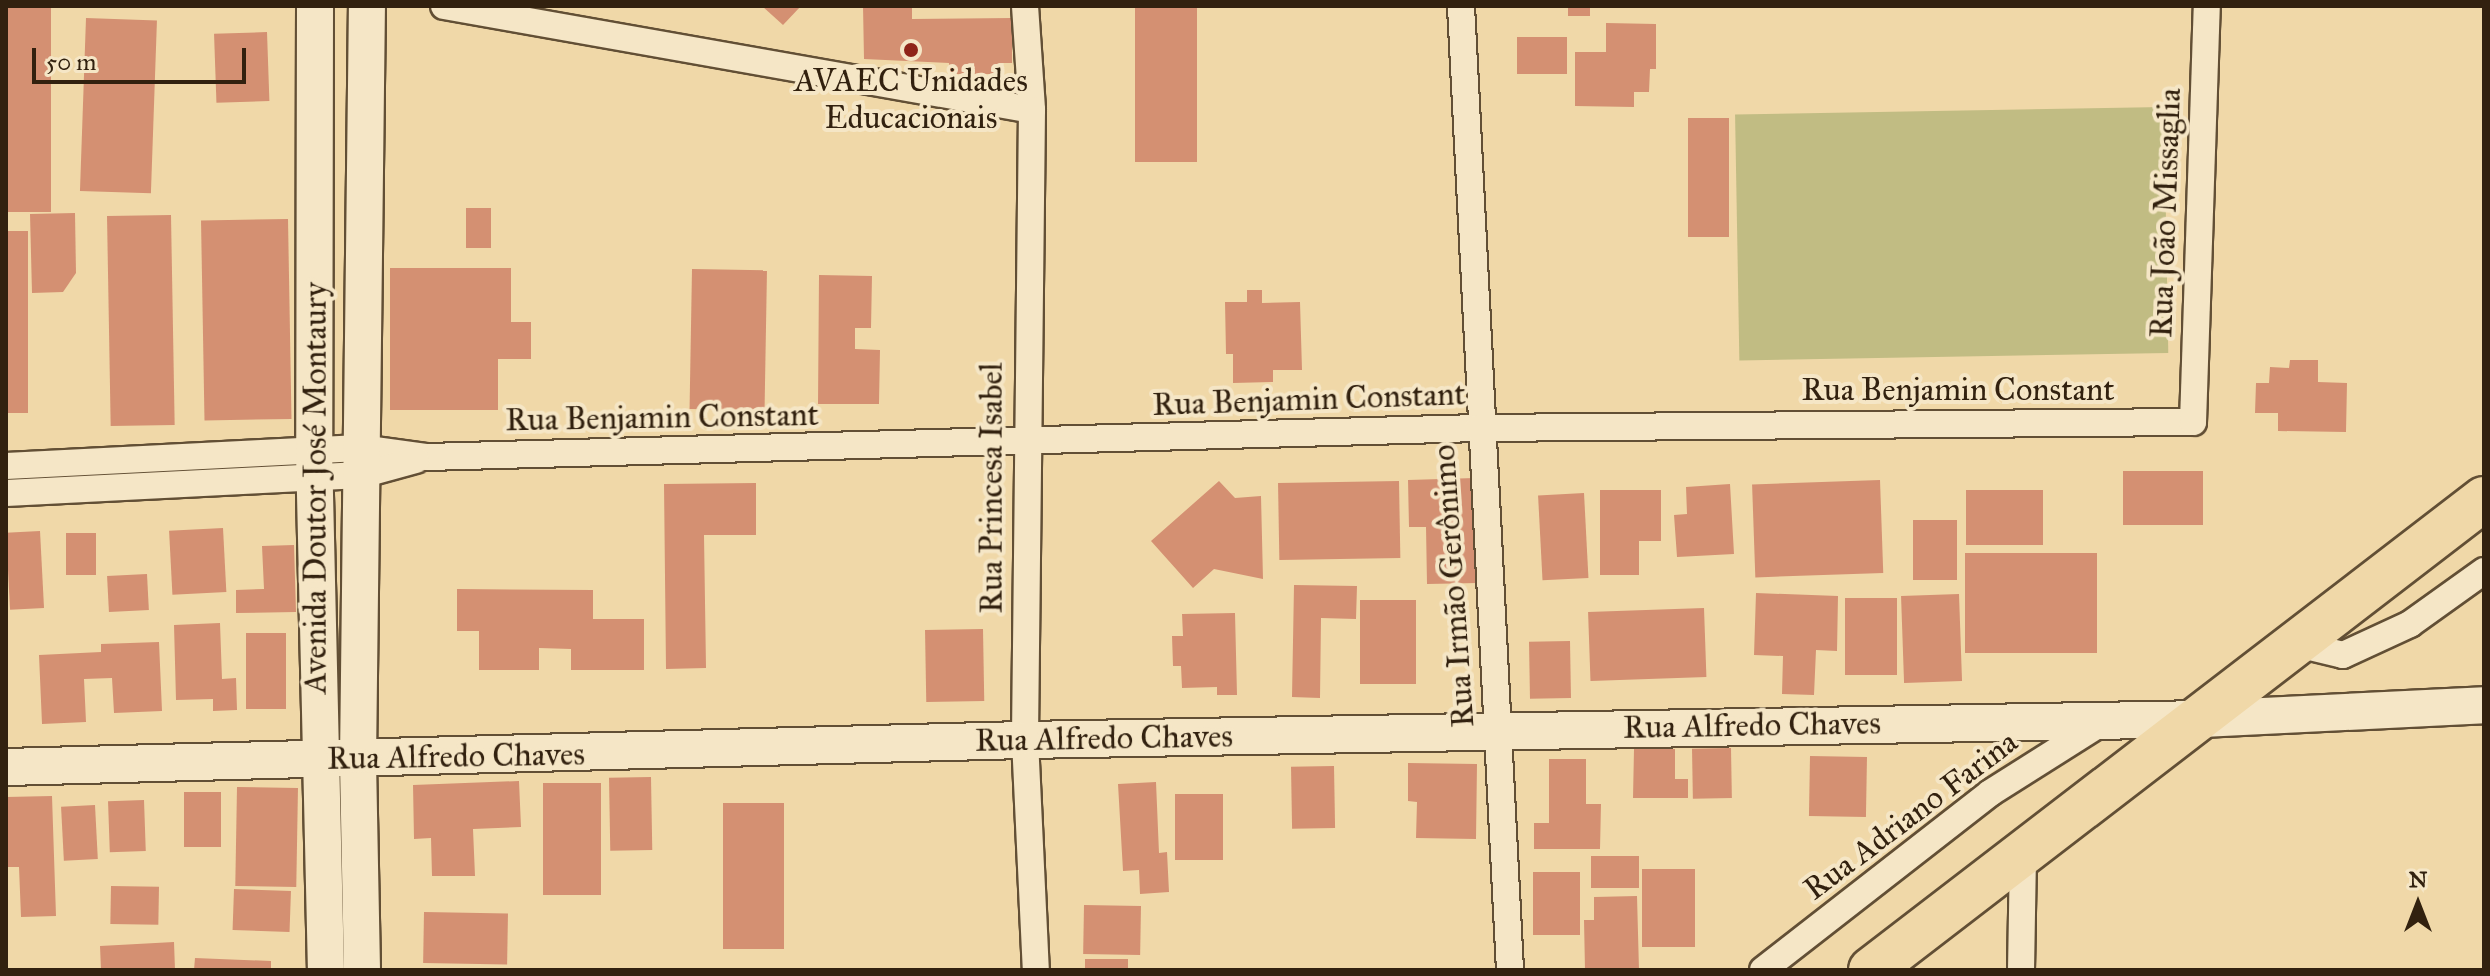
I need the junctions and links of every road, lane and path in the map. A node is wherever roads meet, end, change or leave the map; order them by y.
1 (315, 6) edge
2 (367, 6) edge
3 (444, 6) edge
4 (1025, 6) edge
5 (1461, 6) edge
6 (2207, 6) edge
7 (1032, 110) junction
8 (2193, 422) joint
9 (1478, 428) junction
10 (1025, 444) junction
11 (361, 462) junction
12 (314, 464) junction
13 (6, 466) edge
14 (6, 493) edge
15 (2484, 499) edge
16 (2484, 571) edge
17 (2298, 644) junction
18 (2484, 705) edge
19 (2202, 719) junction
20 (2104, 721) junction
21 (1498, 730) junction
22 (1025, 740) junction
23 (318, 760) junction
24 (358, 760) junction
25 (6, 767) edge
26 (2023, 851) junction
27 (326, 970) edge
28 (362, 970) edge
29 (1036, 970) edge
30 (1510, 970) edge
31 (1763, 970) edge
32 (1871, 970) edge
33 (2021, 970) edge

1 - 12 street, Avenida Doutor José Montaury
2 - 11 street, Avenida Doutor José Montaury
3 - 7 street
4 - 7 street, Rua Princesa Isabel
5 - 9 street, Rua Irmão Gerônimo
6 - 8 street, Rua João Missaglia
7 - 10 street, Rua Princesa Isabel
8 - 9 street, Rua Benjamin Constant
9 - 10 street, Rua Benjamin Constant
9 - 21 street, Rua Irmão Gerônimo
10 - 11 street, Rua Benjamin Constant
10 - 22 street, Rua Princesa Isabel
11 - 12 street, Rua Benjamin Constant
11 - 24 street, Avenida Doutor José Montaury
12 - 13 street, Rua Benjamin Constant
12 - 14 street, Rua Benjamin Constant
12 - 23 street, Avenida Doutor José Montaury
15 - 17 highway
16 - 17 street
17 - 19 highway
18 - 19 street, Rua Alfredo Chaves
19 - 20 street, Rua Alfredo Chaves
19 - 26 highway
20 - 21 street, Rua Alfredo Chaves
20 - 31 street, Rua Adriano Farina
21 - 22 street, Rua Alfredo Chaves
21 - 30 street, Rua Irmão Gerônimo
22 - 24 street, Rua Alfredo Chaves
22 - 29 street, Rua Princesa Isabel
23 - 24 street, Rua Alfredo Chaves
23 - 25 street, Rua Alfredo Chaves
23 - 27 street, Avenida Doutor José Montaury
24 - 28 street, Avenida Doutor José Montaury
26 - 32 highway
26 - 33 street

